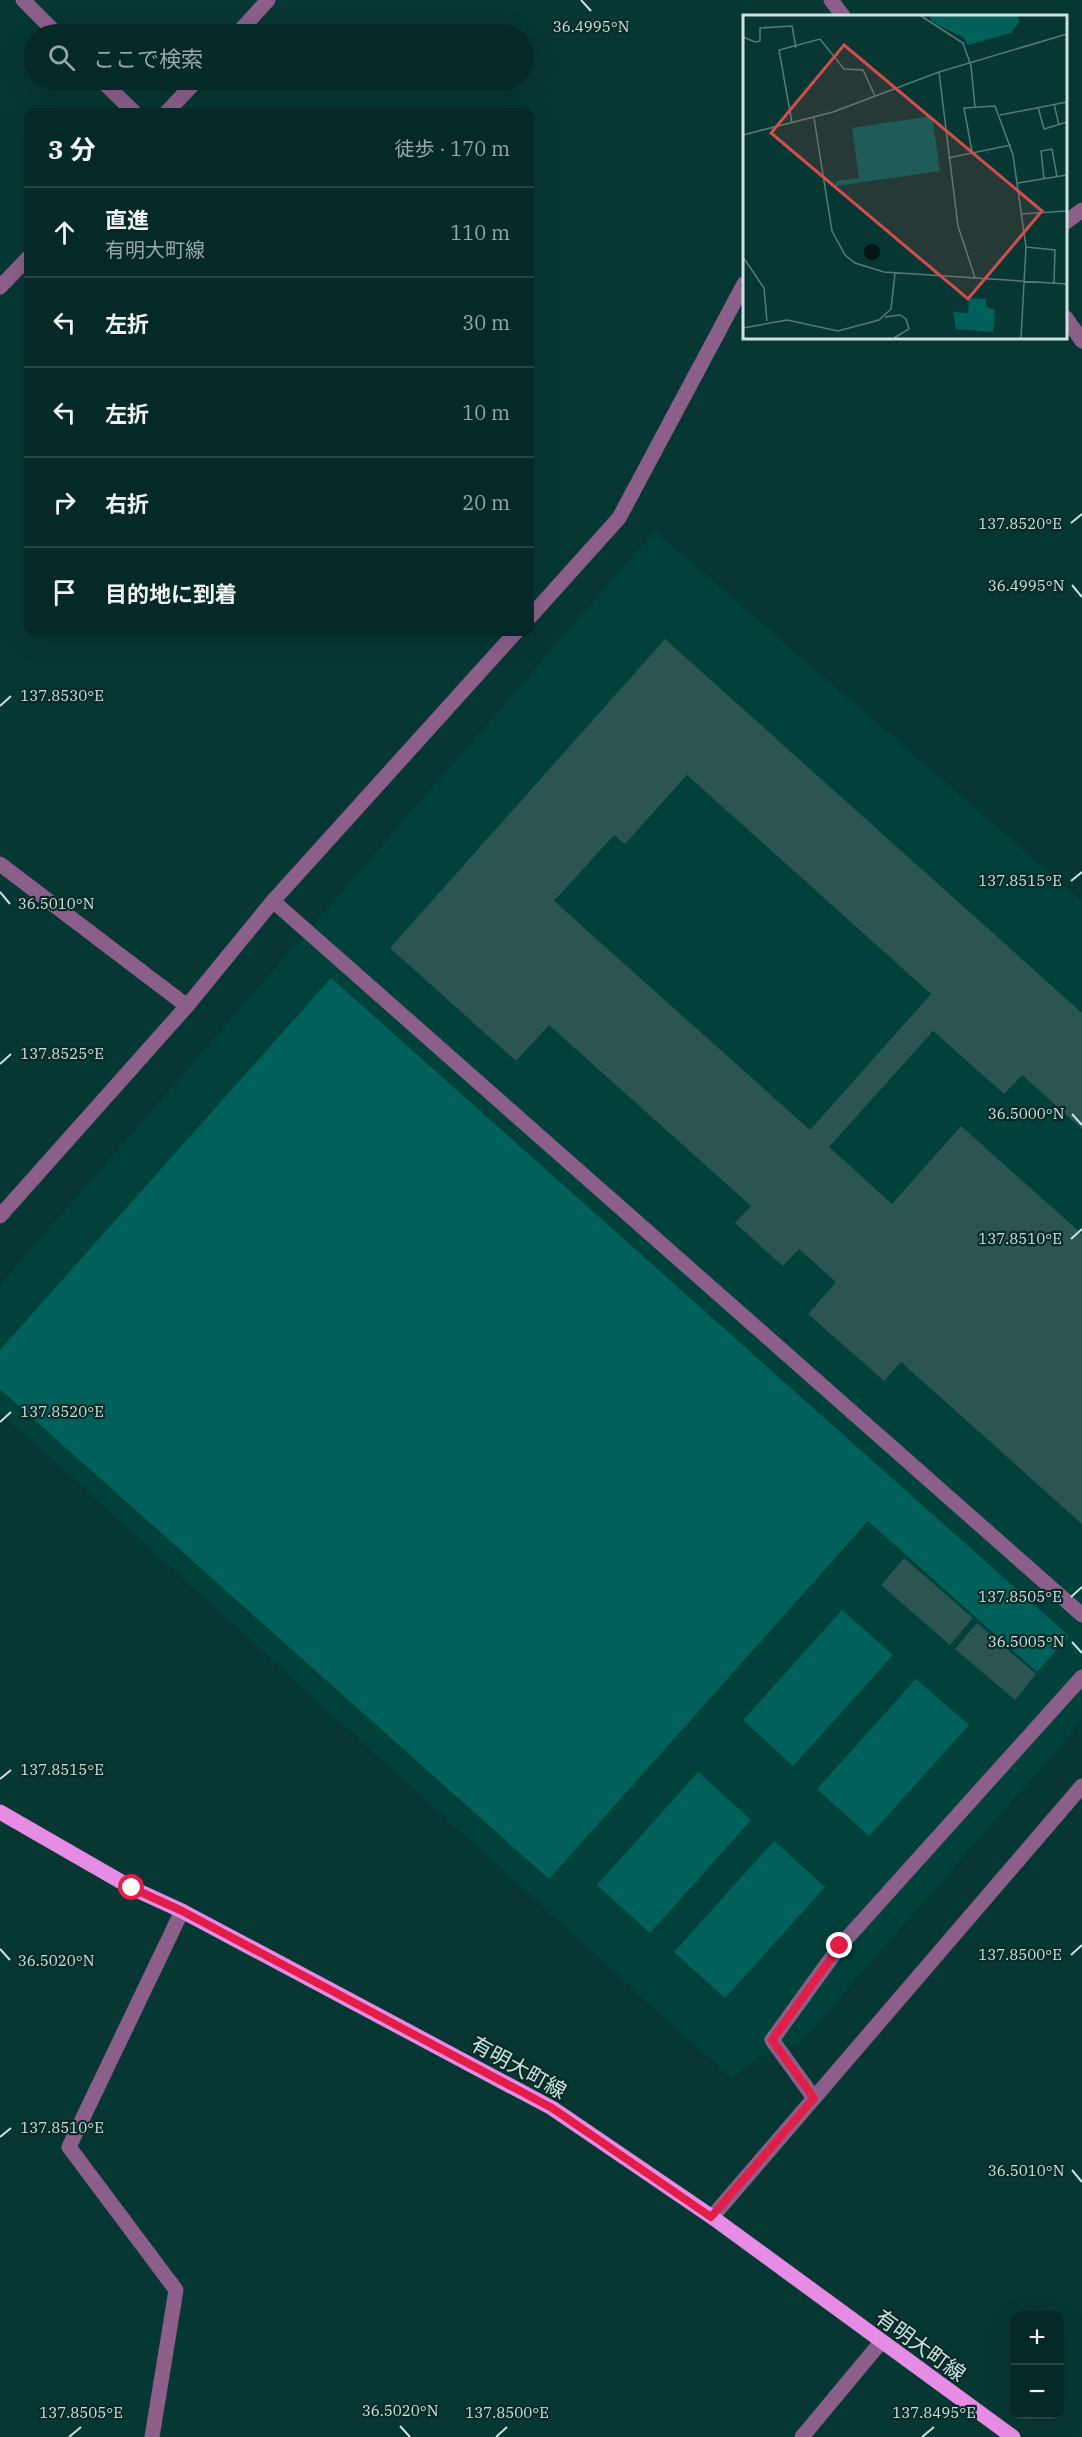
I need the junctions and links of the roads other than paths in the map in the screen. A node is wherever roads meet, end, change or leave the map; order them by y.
1 (23, 0) edge
2 (268, 0) edge
3 (831, 0) edge
4 (842, 15) edge
5 (47, 24) edge
6 (246, 24) edge
7 (111, 90) edge
8 (187, 90) edge
9 (130, 108) edge
10 (171, 108) edge
11 (1082, 210) edge
12 (1067, 221) edge
13 (24, 262) edge
14 (743, 286) edge
15 (0, 287) edge
16 (1067, 321) edge
17 (1082, 341) edge
18 (534, 613) edge
19 (512, 636) edge
20 (0, 864) edge
21 (273, 901) junction
22 (188, 1006) junction
23 (0, 1216) edge
24 (1082, 1616) edge
25 (1082, 1677) edge
26 (1082, 1786) edge
27 (0, 1812) edge
28 (182, 1911) junction
29 (814, 2098) junction
30 (711, 2217) junction
31 (881, 2342) junction
32 (152, 2437) edge
33 (802, 2437) edge
34 (1013, 2437) edge

1 - 5 street
2 - 6 street
3 - 4 street
7 - 9 street
8 - 10 street
11 - 12 street
13 - 15 street
14 - 18 street
16 - 17 street
19 - 21 street
20 - 22 street
21 - 22 street
21 - 24 street
22 - 23 street
25 - 29 street
26 - 29 street
27 - 28 main road, 有明大町線
28 - 30 main road, 有明大町線
28 - 32 street
29 - 30 street
30 - 31 main road, 有明大町線
31 - 33 street
31 - 34 main road, 有明大町線

